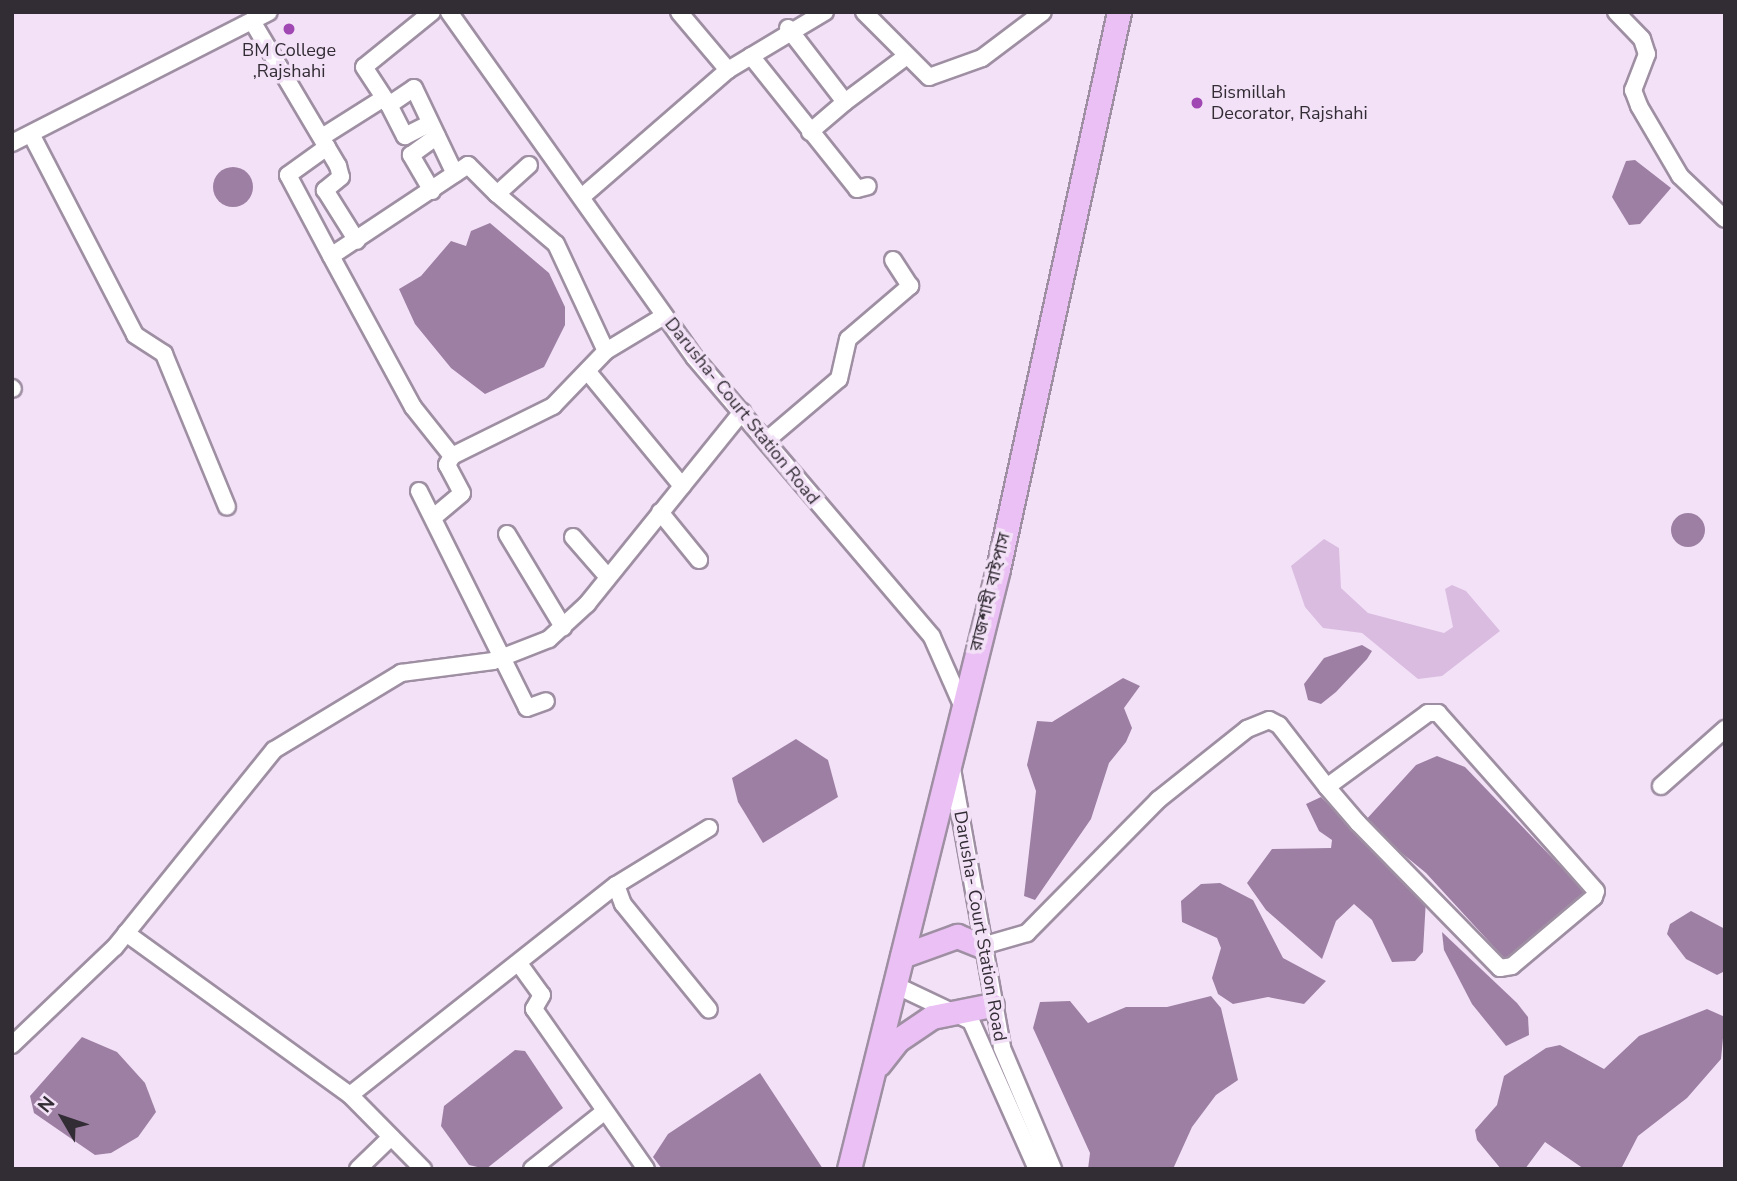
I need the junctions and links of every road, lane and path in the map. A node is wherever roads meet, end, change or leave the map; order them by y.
1 (269, 12) edge
2 (432, 12) edge
3 (449, 12) edge
4 (678, 12) edge
5 (825, 12) edge
6 (864, 12) edge
7 (1043, 12) edge
8 (1119, 12) edge
9 (1616, 12) edge
10 (252, 21) junction
11 (788, 28) dead end
12 (751, 56) junction
13 (904, 58) junction
14 (728, 70) junction
15 (387, 101) junction
16 (845, 102) junction
17 (433, 130) junction
18 (810, 132) junction
19 (32, 134) junction
20 (324, 142) junction
21 (12, 143) edge
22 (529, 165) dead end
23 (455, 174) junction
24 (868, 186) dead end
25 (432, 191) junction
26 (497, 194) junction
27 (584, 195) junction
28 (1725, 219) edge
29 (357, 241) junction
30 (331, 256) junction
31 (893, 260) dead end
32 (664, 316) junction
33 (606, 351) junction
34 (588, 372) junction
35 (742, 412) junction
36 (767, 440) junction
37 (452, 456) junction
38 (682, 486) junction
39 (419, 491) dead end
40 (227, 507) dead end
41 (660, 512) junction
42 (435, 516) junction
43 (507, 534) dead end
44 (573, 537) dead end
45 (699, 560) dead end
46 (607, 576) junction
47 (563, 627) junction
48 (502, 657) junction
49 (546, 701) dead end
50 (962, 705) junction
51 (1725, 729) edge
52 (950, 757) junction
53 (1661, 786) dead end
54 (1327, 787) junction
55 (709, 828) dead end
56 (616, 885) junction
57 (126, 933) junction
58 (982, 946) junction
59 (902, 956) junction
60 (520, 965) junction
61 (895, 985) junction
62 (992, 1005) junction
63 (709, 1010) dead end
64 (955, 1012) junction
65 (12, 1045) edge
66 (870, 1076) junction
67 (350, 1095) junction
68 (604, 1112) junction
69 (391, 1137) junction
70 (358, 1169) edge
71 (423, 1169) edge
72 (532, 1169) edge
73 (646, 1169) edge
74 (849, 1169) edge
75 (1037, 1169) edge
76 (1053, 1169) edge

1 - 10 street
2 - 15 street
3 - 27 street, Darusha- Court Station Road
4 - 14 street
5 - 12 street
6 - 13 street
7 - 13 street
8 - 50 highway, রাজশাহী বাইপাস
9 - 28 street
10 - 19 street
10 - 20 street
11 - 16 street
12 - 14 street
12 - 18 street
13 - 16 street
14 - 27 street
15 - 17 street
15 - 17 street
15 - 20 street
16 - 18 street
17 - 23 street
17 - 25 street
18 - 24 street
19 - 21 street
19 - 40 street
20 - 29 street
20 - 30 street
22 - 26 street
23 - 25 street
23 - 26 street
25 - 29 street
26 - 33 street
27 - 32 street, Darusha- Court Station Road
29 - 30 street
30 - 37 street
31 - 36 street
32 - 33 street
32 - 35 street, Darusha- Court Station Road
33 - 34 street
34 - 37 street
34 - 38 street
35 - 36 street, Darusha- Court Station Road
35 - 38 street
36 - 50 street, Darusha- Court Station Road
37 - 42 street
38 - 41 street
39 - 42 street
41 - 45 street
41 - 46 street
42 - 48 street
43 - 47 street
44 - 46 street
46 - 47 street
47 - 48 street
48 - 49 street
48 - 57 street
50 - 52 highway, রাজশাহী বাইপাস
51 - 53 street
52 - 58 street, Darusha- Court Station Road
52 - 59 highway, রাজশাহী বাইপাস
54 - 54 street
54 - 58 street
55 - 56 street
56 - 60 street
56 - 63 street
57 - 65 street
57 - 67 street
58 - 59 highway
58 - 62 street, Darusha- Court Station Road
59 - 61 highway, রাজশাহী বাইপাস
60 - 67 street
60 - 68 street
61 - 64 street, Darusha- Court Station Road
61 - 66 highway, রাজশাহী বাইপাস
62 - 64 highway
62 - 76 street, Darusha- Court Station Road
64 - 66 highway
64 - 75 street, Darusha- Court Station Road
66 - 74 highway, রাজশাহী বাইপাস
67 - 69 street
68 - 72 street
68 - 73 street
69 - 70 street
69 - 71 street

